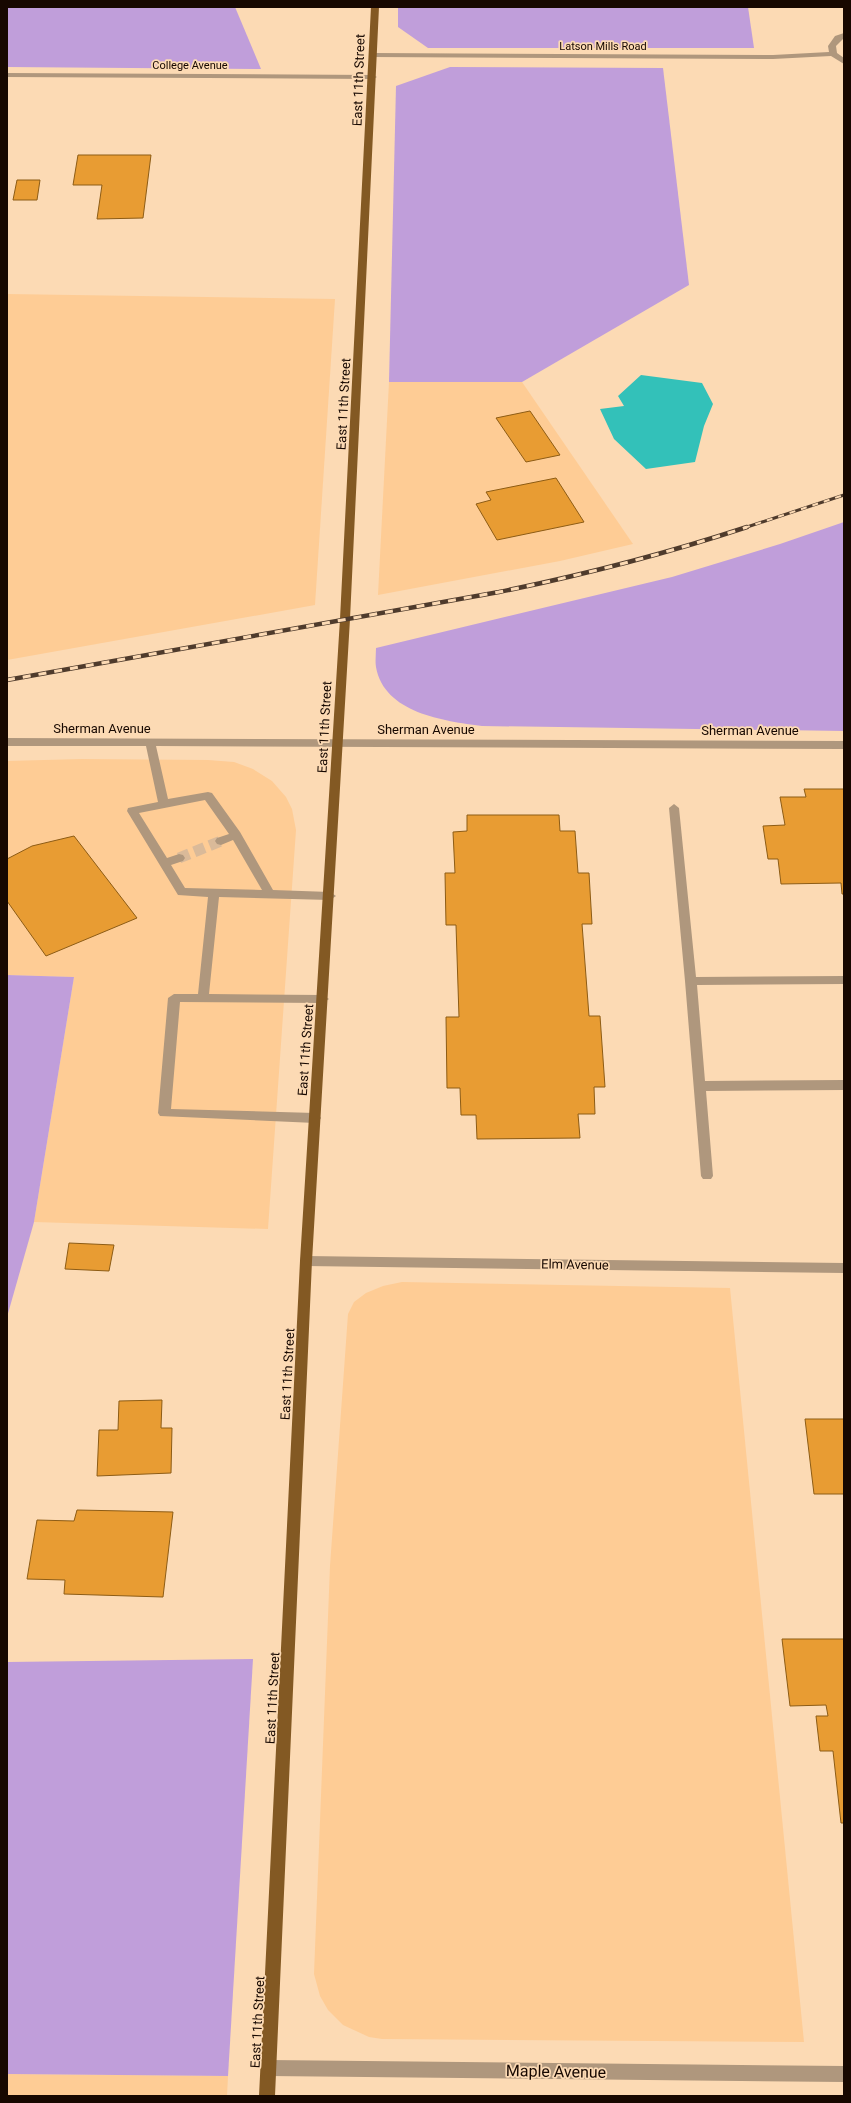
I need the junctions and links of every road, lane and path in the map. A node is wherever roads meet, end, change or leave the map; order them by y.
1 (375, 7) edge
2 (844, 35) edge
3 (833, 54) junction
4 (373, 55) junction
5 (844, 62) edge
6 (7, 75) edge
7 (372, 77) junction
8 (7, 742) edge
9 (150, 742) junction
10 (337, 743) junction
11 (844, 745) edge
12 (164, 804) junction
13 (674, 808) dead end
14 (236, 835) junction
15 (221, 841) tunnel mouth
16 (179, 858) tunnel mouth
17 (164, 863) junction
18 (214, 893) junction
19 (270, 894) junction
20 (330, 896) junction
21 (844, 980) edge
22 (691, 981) junction
23 (203, 998) junction
24 (323, 999) junction
25 (844, 1085) edge
26 (700, 1086) junction
27 (315, 1118) junction
28 (707, 1176) dead end
29 (306, 1261) junction
30 (844, 1268) edge
31 (269, 2068) junction
32 (844, 2074) edge
33 (267, 2096) edge

1 - 4 main road, East 11th Street
2 - 3 street
3 - 4 street, Latson Mills Road
3 - 5 street
4 - 7 main road, East 11th Street
6 - 7 street, College Avenue
7 - 10 main road, East 11th Street
8 - 9 street, Sherman Avenue
9 - 10 street, Sherman Avenue
9 - 12 street
10 - 11 street, Sherman Avenue
10 - 20 main road, East 11th Street
12 - 14 street
12 - 17 street
13 - 22 street
14 - 15 street
14 - 19 street
16 - 17 street
17 - 18 street
18 - 19 street
18 - 23 street
19 - 20 street
20 - 24 main road, East 11th Street
21 - 22 street
22 - 26 street
23 - 24 street
23 - 27 street
24 - 27 main road, East 11th Street
25 - 26 street
26 - 28 street
27 - 29 main road, East 11th Street
29 - 30 street, Elm Avenue
29 - 31 main road, East 11th Street
31 - 32 street, Maple Avenue
31 - 33 main road, East 11th Street

